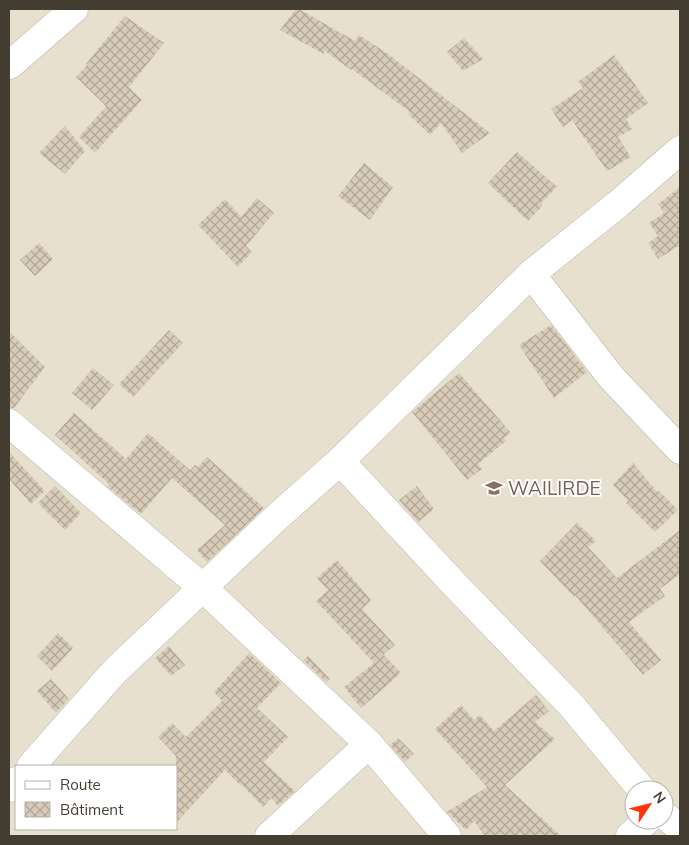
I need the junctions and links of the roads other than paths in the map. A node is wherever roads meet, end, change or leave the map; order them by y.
1 (74, 9) edge
2 (9, 65) edge
3 (680, 150) edge
4 (531, 274) junction
5 (9, 423) edge
6 (680, 450) edge
7 (340, 461) junction
8 (202, 587) junction
9 (369, 744) junction
10 (32, 765) edge
11 (634, 780) edge
12 (269, 836) edge
13 (447, 836) edge

1 - 2 street
3 - 4 street
4 - 6 street
4 - 7 street
5 - 8 street
7 - 8 street
7 - 11 street
8 - 9 street
8 - 10 street
9 - 12 street
9 - 13 street

